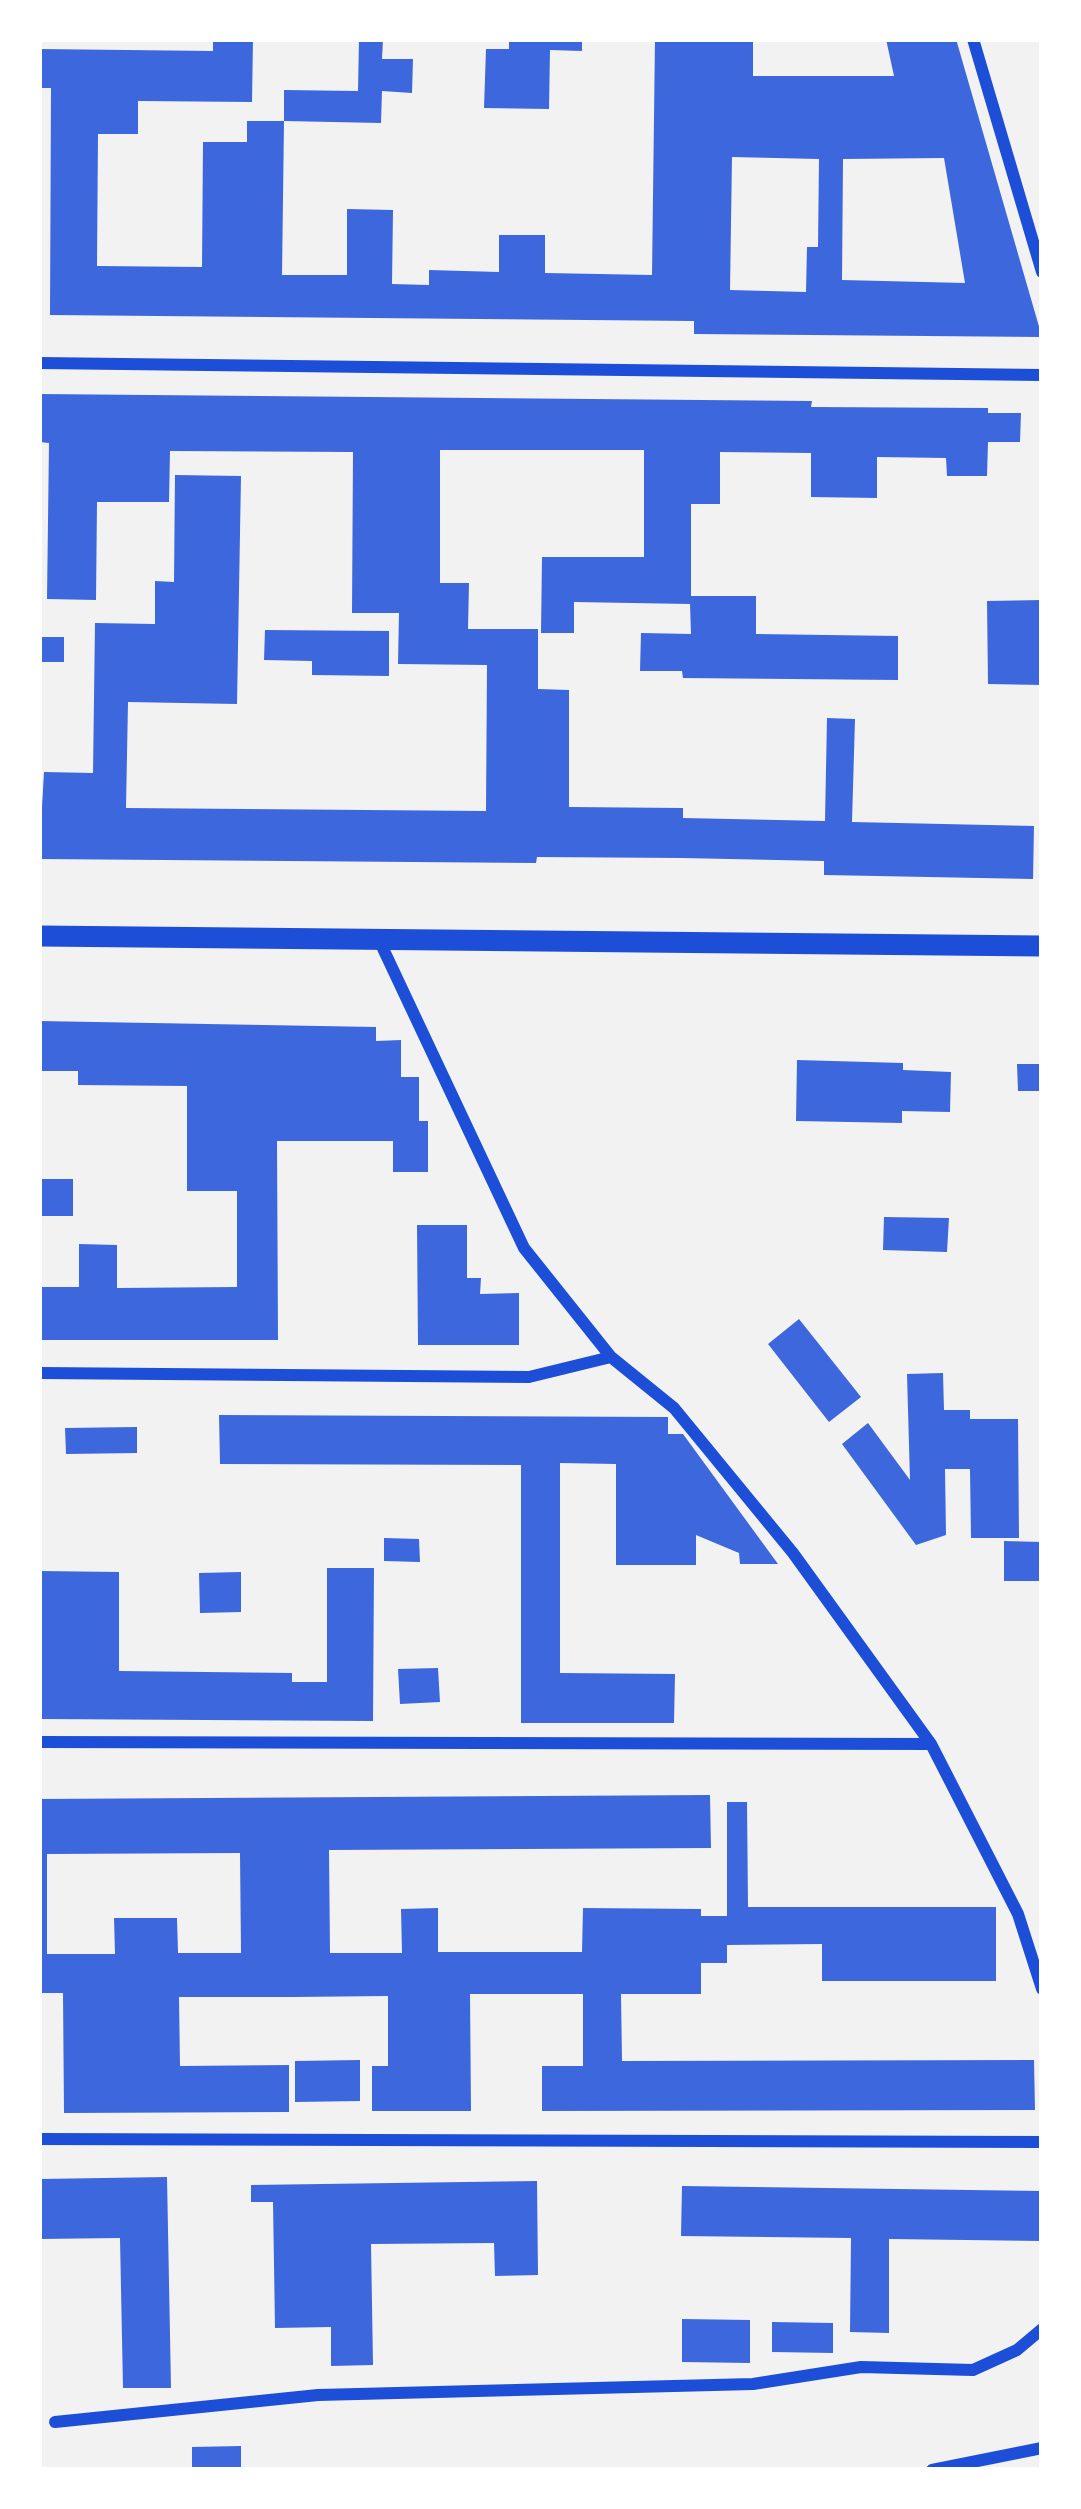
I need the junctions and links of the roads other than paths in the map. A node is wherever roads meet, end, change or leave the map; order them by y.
1 (974, 39) edge
2 (1042, 272) edge
3 (39, 363) edge
4 (1042, 375) edge
5 (39, 936) edge
6 (378, 939) junction
7 (1042, 946) edge
8 (611, 1357) junction
9 (39, 1373) edge
10 (39, 1742) edge
11 (932, 1744) junction
12 (1042, 1989) edge
13 (39, 2138) edge
14 (1042, 2142) edge
15 (1042, 2329) edge
16 (55, 2422) dead end
17 (1042, 2448) edge
18 (932, 2470) edge

1 - 2 street
3 - 4 street
5 - 6 street
6 - 7 street
6 - 8 street
8 - 9 street
8 - 11 street
10 - 11 street
11 - 12 street
13 - 14 street
15 - 16 street
17 - 18 street

